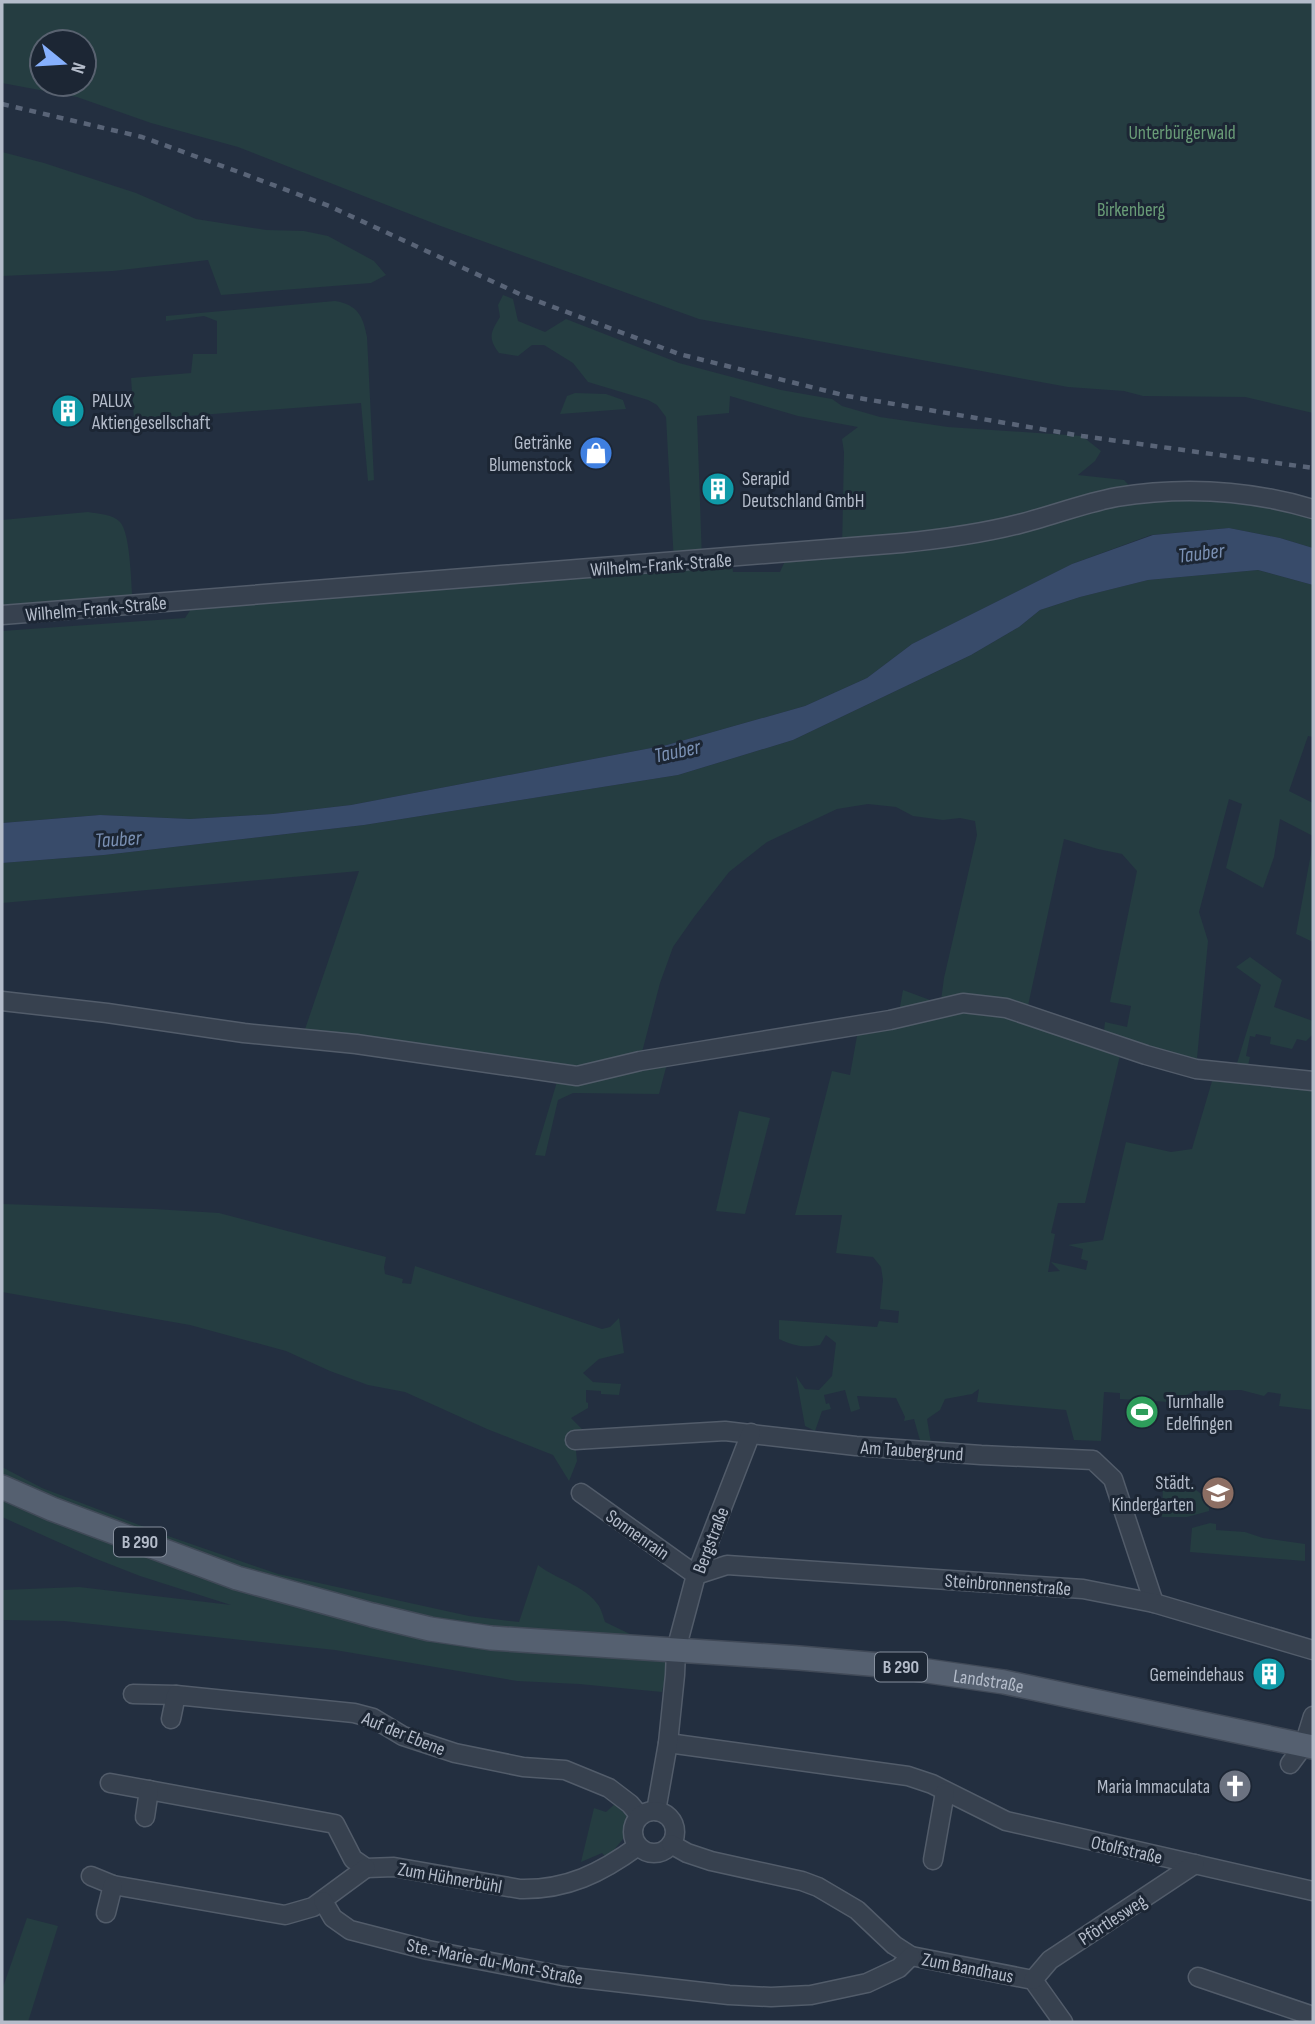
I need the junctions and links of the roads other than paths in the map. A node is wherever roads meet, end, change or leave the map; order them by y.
1 (1313, 509) edge
2 (2, 615) edge
3 (2, 1001) edge
4 (1313, 1081) edge
5 (751, 1433) junction
6 (575, 1440) dead end
7 (2, 1487) edge
8 (581, 1493) dead end
9 (696, 1575) junction
10 (1154, 1603) junction
11 (676, 1650) junction
12 (1313, 1650) edge
13 (133, 1694) dead end
14 (176, 1695) junction
15 (1313, 1716) edge
16 (171, 1719) dead end
17 (668, 1743) junction
18 (1308, 1746) edge
19 (1290, 1764) dead end
20 (110, 1783) dead end
21 (149, 1790) junction
22 (945, 1792) junction
23 (648, 1814) junction
24 (145, 1817) dead end
25 (671, 1844) junction
26 (638, 1846) junction
27 (933, 1860) dead end
28 (1195, 1864) junction
29 (366, 1868) junction
30 (91, 1876) dead end
31 (113, 1885) junction
32 (1313, 1891) edge
33 (323, 1901) junction
34 (106, 1913) dead end
35 (911, 1956) junction
36 (1198, 1977) dead end
37 (1033, 1980) junction
38 (1313, 2016) edge
39 (1063, 2022) edge

1 - 2 street, Wilhelm-Frank-Straße
3 - 4 street
5 - 6 street, Am Taubergrund
5 - 9 street, Bergstraße
5 - 10 street, Am Taubergrund
7 - 11 main road, Landstraße / B 290
8 - 9 street, Sonnenrain
9 - 10 street, Steinbronnenstraße
9 - 11 street, Bergstraße
10 - 12 street, Steinbronnenstraße
11 - 17 street
11 - 18 main road, Landstraße / B 290
13 - 14 street, Auf der Ebene
14 - 16 street
14 - 23 street, Auf der Ebene
15 - 18 street
17 - 22 street, Otolfstraße
17 - 23 street
18 - 19 street
20 - 21 street
21 - 24 street
21 - 29 street
22 - 27 street
22 - 28 street, Otolfstraße
23 - 25 street
23 - 26 street
25 - 26 street
25 - 35 street, Zum Bandhaus
26 - 29 street, Zum Hühnerbühl
28 - 32 street, Otolfstraße
28 - 37 street, Pförtlesweg
29 - 33 street
30 - 31 street
31 - 33 street
31 - 34 street
33 - 35 street, Ste.-Marie-du-Mont-Straße
35 - 37 street, Zum Bandhaus
36 - 38 street
37 - 39 street, Zum Bandhaus

